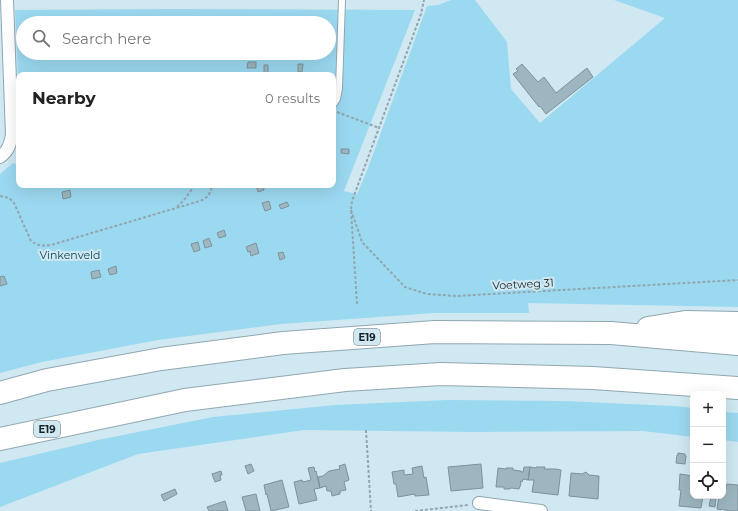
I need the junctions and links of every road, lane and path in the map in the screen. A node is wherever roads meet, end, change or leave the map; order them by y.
1 (7, 0) edge
2 (342, 0) edge
3 (424, 0) edge
4 (336, 100) edge
5 (336, 111) edge
6 (379, 128) junction
7 (0, 157) edge
8 (193, 188) edge
9 (211, 188) edge
10 (0, 196) edge
11 (176, 208) junction
12 (351, 210) junction
13 (738, 280) edge
14 (356, 304) dead end
15 (738, 323) edge
16 (611, 333) junction
17 (738, 344) edge
18 (738, 388) edge
19 (0, 393) edge
20 (366, 430) dead end
21 (0, 439) edge
22 (480, 503) joint
23 (371, 511) edge
24 (415, 511) edge
25 (541, 511) edge

1 - 7 street
2 - 4 lane
3 - 6 path
5 - 6 path
6 - 12 path
8 - 11 path
9 - 11 path
10 - 11 path
12 - 13 path, Voetweg 31
12 - 14 path
15 - 16 highway
16 - 17 highway, E19
16 - 19 highway, E19
18 - 21 highway, E19
20 - 23 path
22 - 24 path
22 - 25 street

